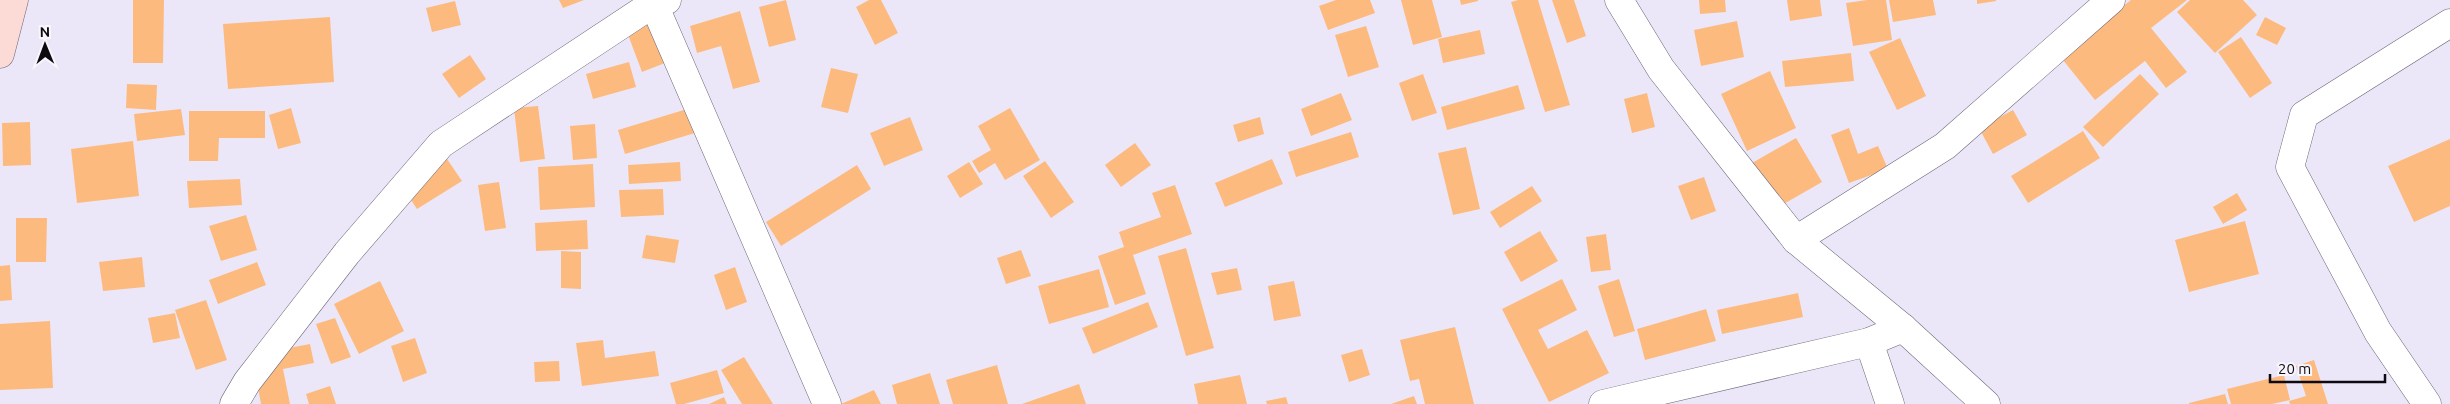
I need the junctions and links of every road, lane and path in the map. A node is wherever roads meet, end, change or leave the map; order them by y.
1 (14, 0) edge
2 (1619, 0) edge
3 (2111, 0) edge
4 (658, 1) edge
5 (2450, 22) edge
6 (0, 54) edge
7 (1796, 240) junction
8 (1903, 328) junction
9 (1869, 342) junction
10 (1650, 399) edge
11 (234, 404) edge
12 (826, 404) edge
13 (1603, 404) edge
14 (1890, 404) edge
15 (1986, 404) edge
16 (2427, 404) edge

1 - 6 main road
2 - 7 street
3 - 7 street
4 - 11 street
4 - 12 street
5 - 16 street
7 - 8 street
8 - 9 street
8 - 15 street
9 - 10 street
9 - 14 street
10 - 13 street

